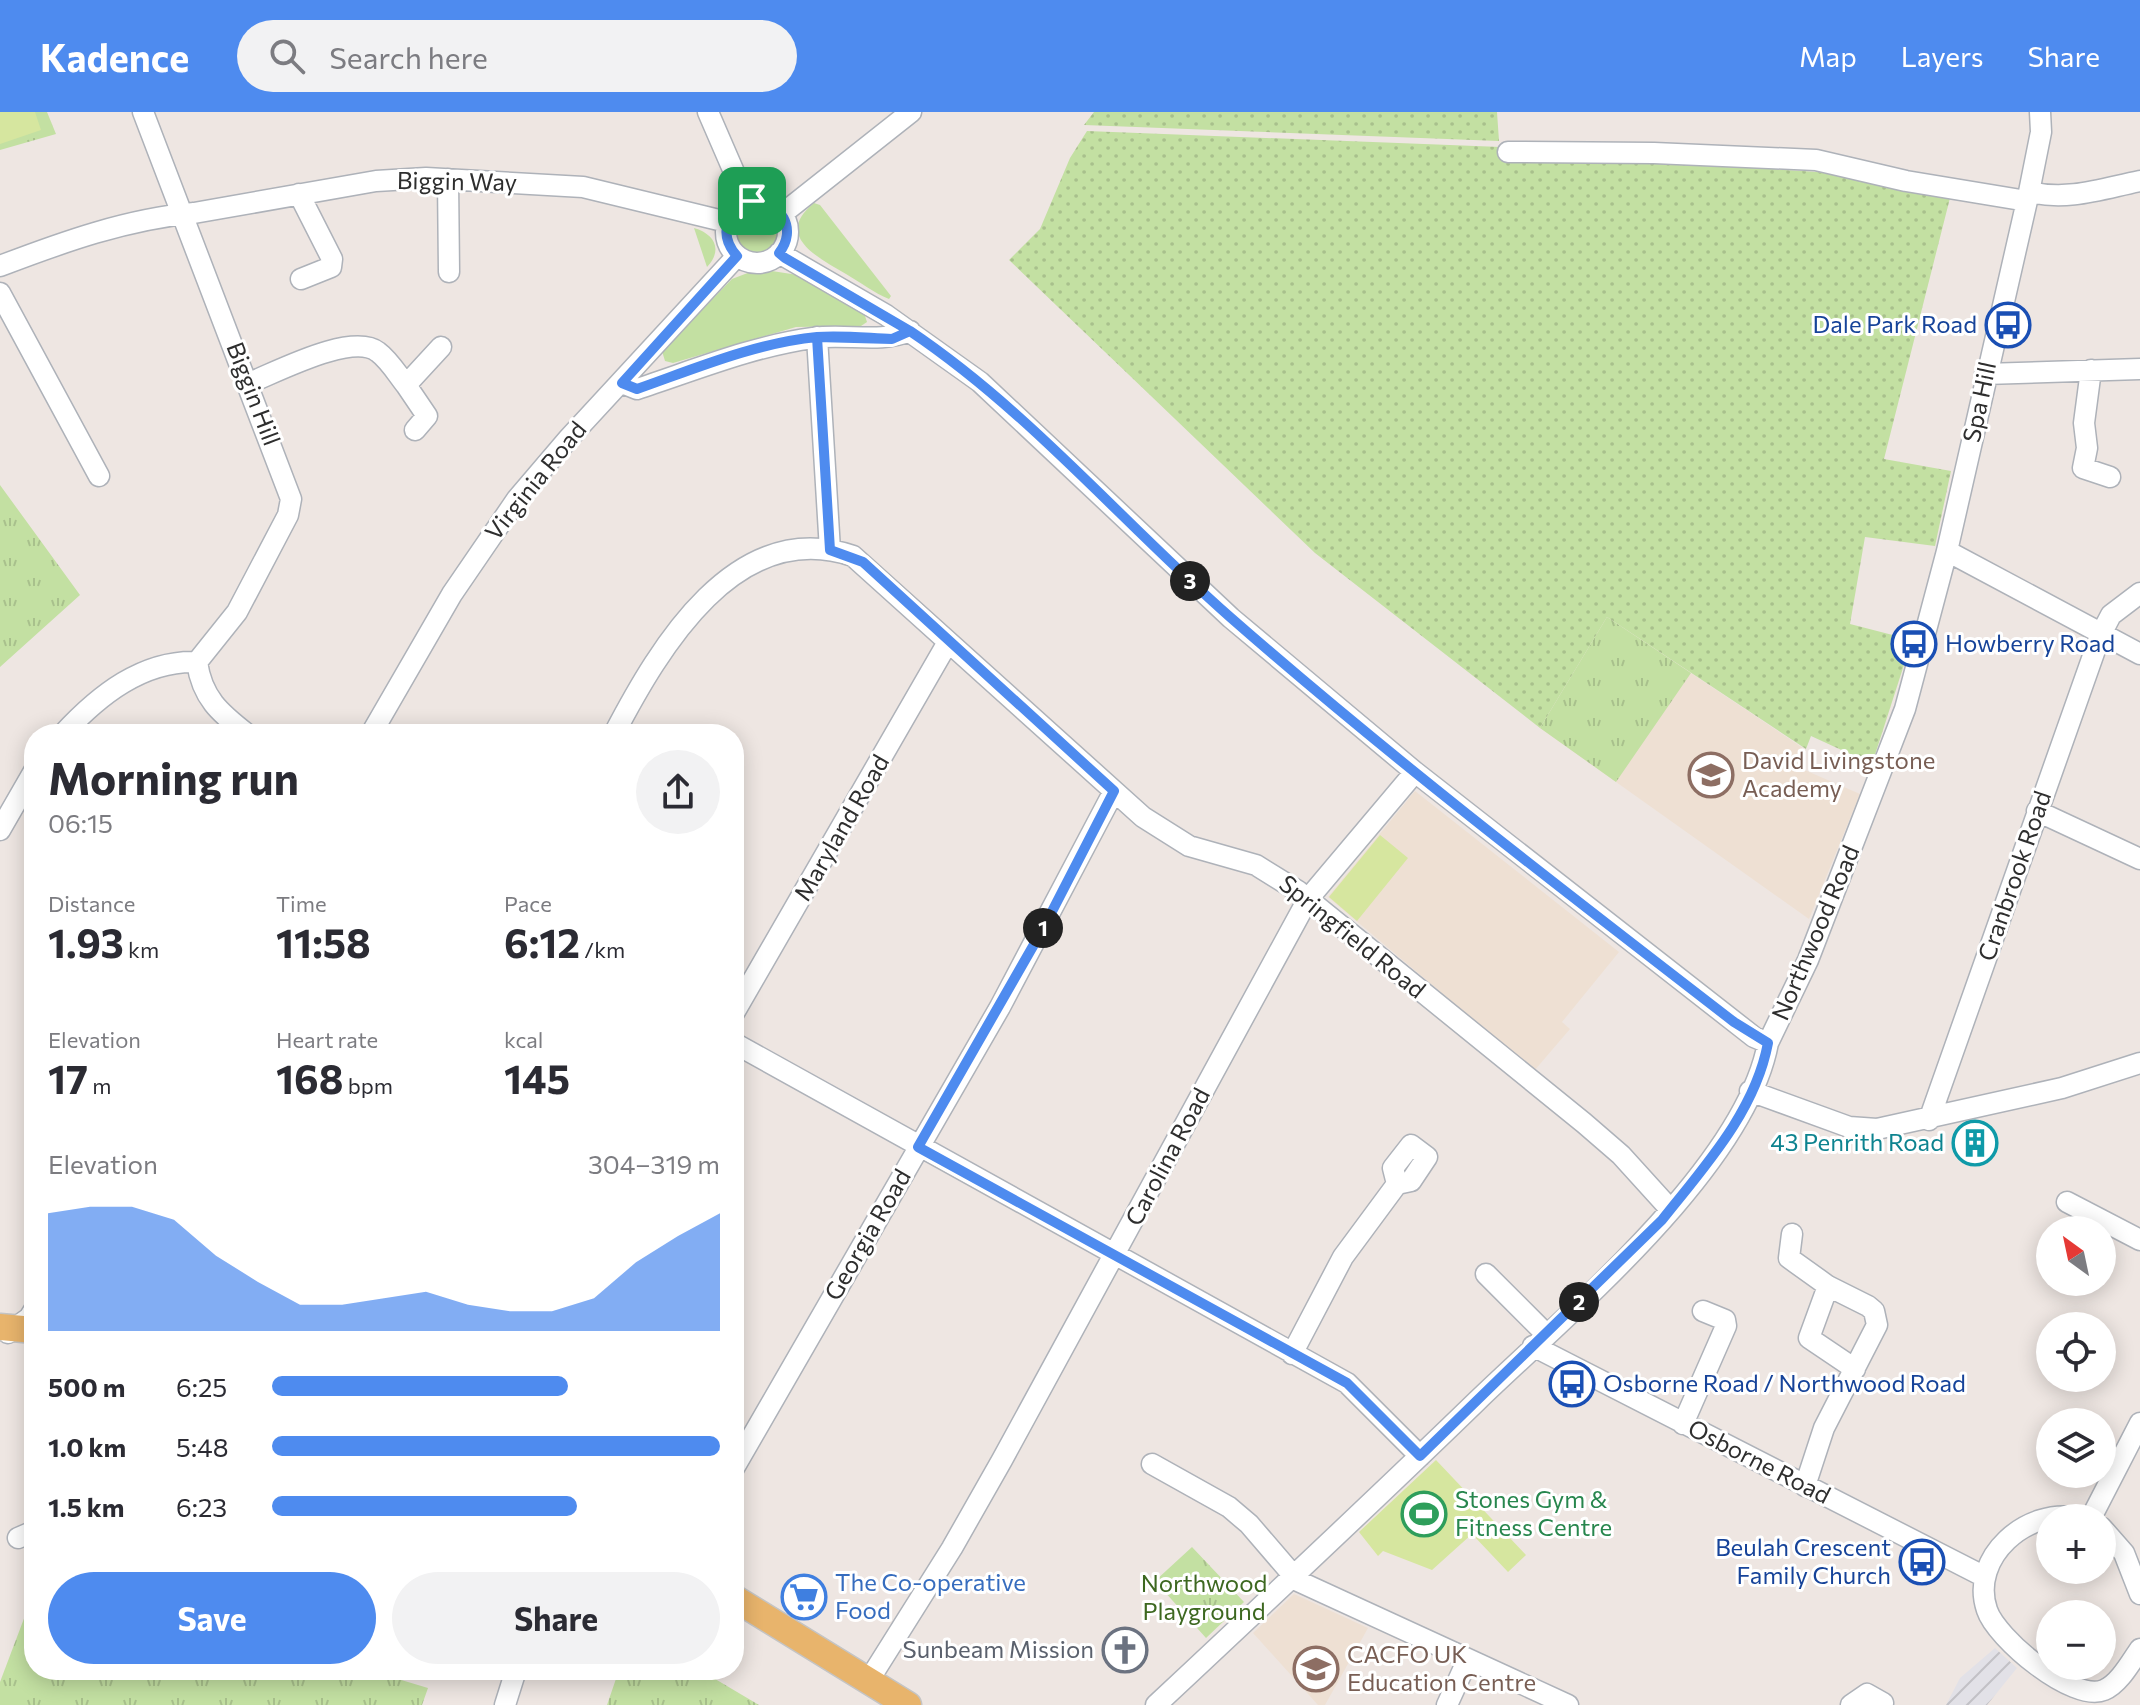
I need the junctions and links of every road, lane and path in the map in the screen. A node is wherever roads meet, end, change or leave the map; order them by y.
1 (143, 112) edge
2 (708, 112) edge
3 (911, 112) edge
4 (2040, 112) edge
5 (1508, 152) dead end
6 (448, 179) junction
7 (2140, 181) edge
8 (299, 194) junction
9 (2028, 196) junction
10 (747, 202) junction
11 (185, 214) junction
12 (782, 214) junction
13 (727, 222) junction
14 (779, 253) junction
15 (737, 256) junction
16 (0, 266) edge
17 (449, 272) dead end
18 (301, 279) dead end
19 (0, 293) edge
20 (910, 331) junction
21 (817, 337) junction
22 (441, 347) dead end
23 (2140, 369) edge
24 (2091, 370) junction
25 (1985, 374) junction
26 (249, 383) junction
27 (622, 383) junction
28 (406, 385) junction
29 (415, 430) dead end
30 (99, 476) dead end
31 (2110, 477) dead end
32 (830, 550) junction
33 (1947, 551) junction
34 (2140, 593) edge
35 (2101, 632) junction
36 (948, 642) junction
37 (2140, 654) edge
38 (197, 662) junction
39 (74, 724) edge
40 (234, 724) edge
41 (377, 724) edge
42 (620, 724) edge
43 (1415, 772) junction
44 (24, 788) edge
45 (1114, 791) junction
46 (2037, 811) junction
47 (0, 830) edge
48 (2140, 859) edge
49 (1308, 899) junction
50 (744, 996) edge
51 (1768, 1043) junction
52 (744, 1049) edge
53 (2140, 1063) edge
54 (1750, 1091) junction
55 (1929, 1120) junction
56 (918, 1147) junction
57 (1397, 1184) dead end
58 (2067, 1202) dead end
59 (1670, 1209) junction
60 (1792, 1234) dead end
61 (2140, 1240) edge
62 (1115, 1256) junction
63 (1486, 1274) dead end
64 (1828, 1286) junction
65 (1703, 1311) dead end
66 (1540, 1340) junction
67 (1292, 1354) junction
68 (1855, 1369) junction
69 (2140, 1423) edge
70 (1683, 1424) junction
71 (744, 1451) edge
72 (1420, 1456) junction
73 (1152, 1464) dead end
74 (1805, 1486) junction
75 (2098, 1504) edge
76 (2036, 1519) edge
77 (2116, 1544) edge
78 (1295, 1575) junction
79 (1985, 1577) junction
80 (2140, 1594) edge
81 (744, 1604) edge
82 (2140, 1649) edge
83 (1468, 1659) junction
84 (513, 1680) edge
85 (869, 1680) junction
86 (2102, 1698) edge
87 (1883, 1703) dead end
88 (505, 1705) edge
89 (908, 1705) edge
90 (1156, 1705) edge
91 (1447, 1705) edge
92 (1568, 1705) edge
93 (1851, 1705) edge

1 - 11 street, Biggin Hill
2 - 10 street
3 - 12 street
4 - 9 street, Spa Hill
5 - 9 street
6 - 8 street, Biggin Way
6 - 13 street, Biggin Way
6 - 17 street
7 - 9 street
8 - 11 street, Biggin Way
8 - 18 street
9 - 25 street, Spa Hill
10 - 12 street
10 - 13 street
11 - 16 street, Biggin Way
11 - 26 street, Biggin Hill
12 - 14 street
13 - 15 street
14 - 15 street
14 - 20 street
15 - 27 street, Virginia Road
19 - 30 street
20 - 21 street
20 - 43 street
21 - 27 street
21 - 32 street
22 - 28 street
23 - 24 street
24 - 25 street
24 - 31 street
25 - 33 street, Spa Hill
26 - 28 street
26 - 38 street, Biggin Hill
27 - 41 street, Virginia Road
28 - 29 street
32 - 36 street, Springfield Road
32 - 42 street
33 - 35 street
33 - 51 street, Northwood Road
34 - 35 street
35 - 37 street
35 - 46 street, Cranbrook Road
36 - 45 street, Springfield Road
36 - 50 street, Maryland Road
38 - 39 street
38 - 40 street
43 - 49 street, Carolina Road
43 - 51 street
44 - 47 street
45 - 49 street, Springfield Road
45 - 56 street, Georgia Road
46 - 48 street
46 - 55 street, Cranbrook Road
49 - 59 street, Springfield Road
49 - 62 street, Carolina Road
51 - 54 street, Northwood Road
52 - 56 street
53 - 55 street
54 - 55 street
54 - 59 street, Northwood Road
56 - 62 street
56 - 71 street, Georgia Road
57 - 67 street
58 - 61 street
59 - 66 street, Northwood Road
60 - 64 street
62 - 67 street
62 - 85 street, Carolina Road
63 - 66 street, Osborne Road
64 - 68 street
64 - 68 street
65 - 70 street
66 - 70 street, Osborne Road
66 - 72 street, Northwood Road
67 - 72 street
68 - 74 street
69 - 75 street
70 - 74 street, Osborne Road
72 - 78 street, Northwood Road
73 - 78 street
74 - 79 street, Osborne Road
76 - 79 street
77 - 80 street
78 - 83 street
78 - 90 street, Northwood Road
79 - 86 street
81 - 85 main road
82 - 86 street
83 - 91 street
83 - 92 street
84 - 88 street
85 - 89 main road
87 - 93 street

